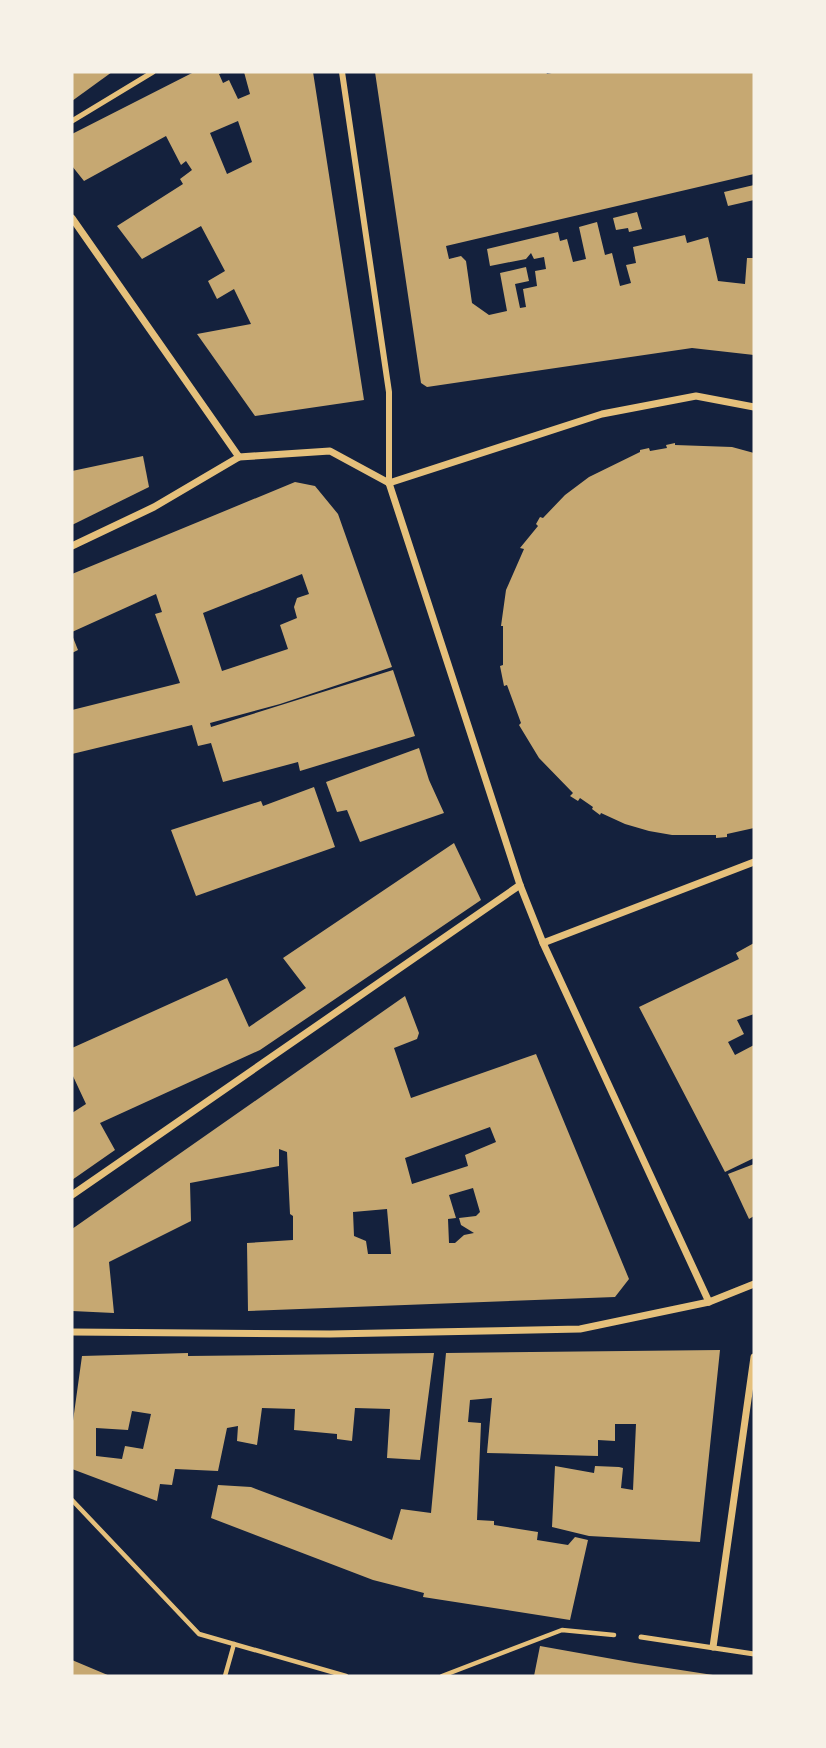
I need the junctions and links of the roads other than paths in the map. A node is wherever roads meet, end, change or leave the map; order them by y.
1 (153, 72) edge
2 (342, 72) edge
3 (72, 121) edge
4 (72, 218) edge
5 (754, 407) edge
6 (239, 457) junction
7 (389, 483) junction
8 (72, 546) edge
9 (754, 862) edge
10 (520, 885) junction
11 (543, 943) junction
12 (72, 1195) edge
13 (754, 1284) edge
14 (709, 1302) junction
15 (72, 1332) edge
16 (754, 1357) edge
17 (641, 1637) road end
18 (713, 1647) junction
19 (754, 1654) edge

1 - 3 lane
2 - 7 street
4 - 6 street
5 - 7 street
6 - 7 street
6 - 8 street
7 - 10 street
9 - 11 street
10 - 11 street
10 - 12 street
11 - 14 street
13 - 14 street
14 - 15 street
16 - 18 street
17 - 18 lane
18 - 19 lane

